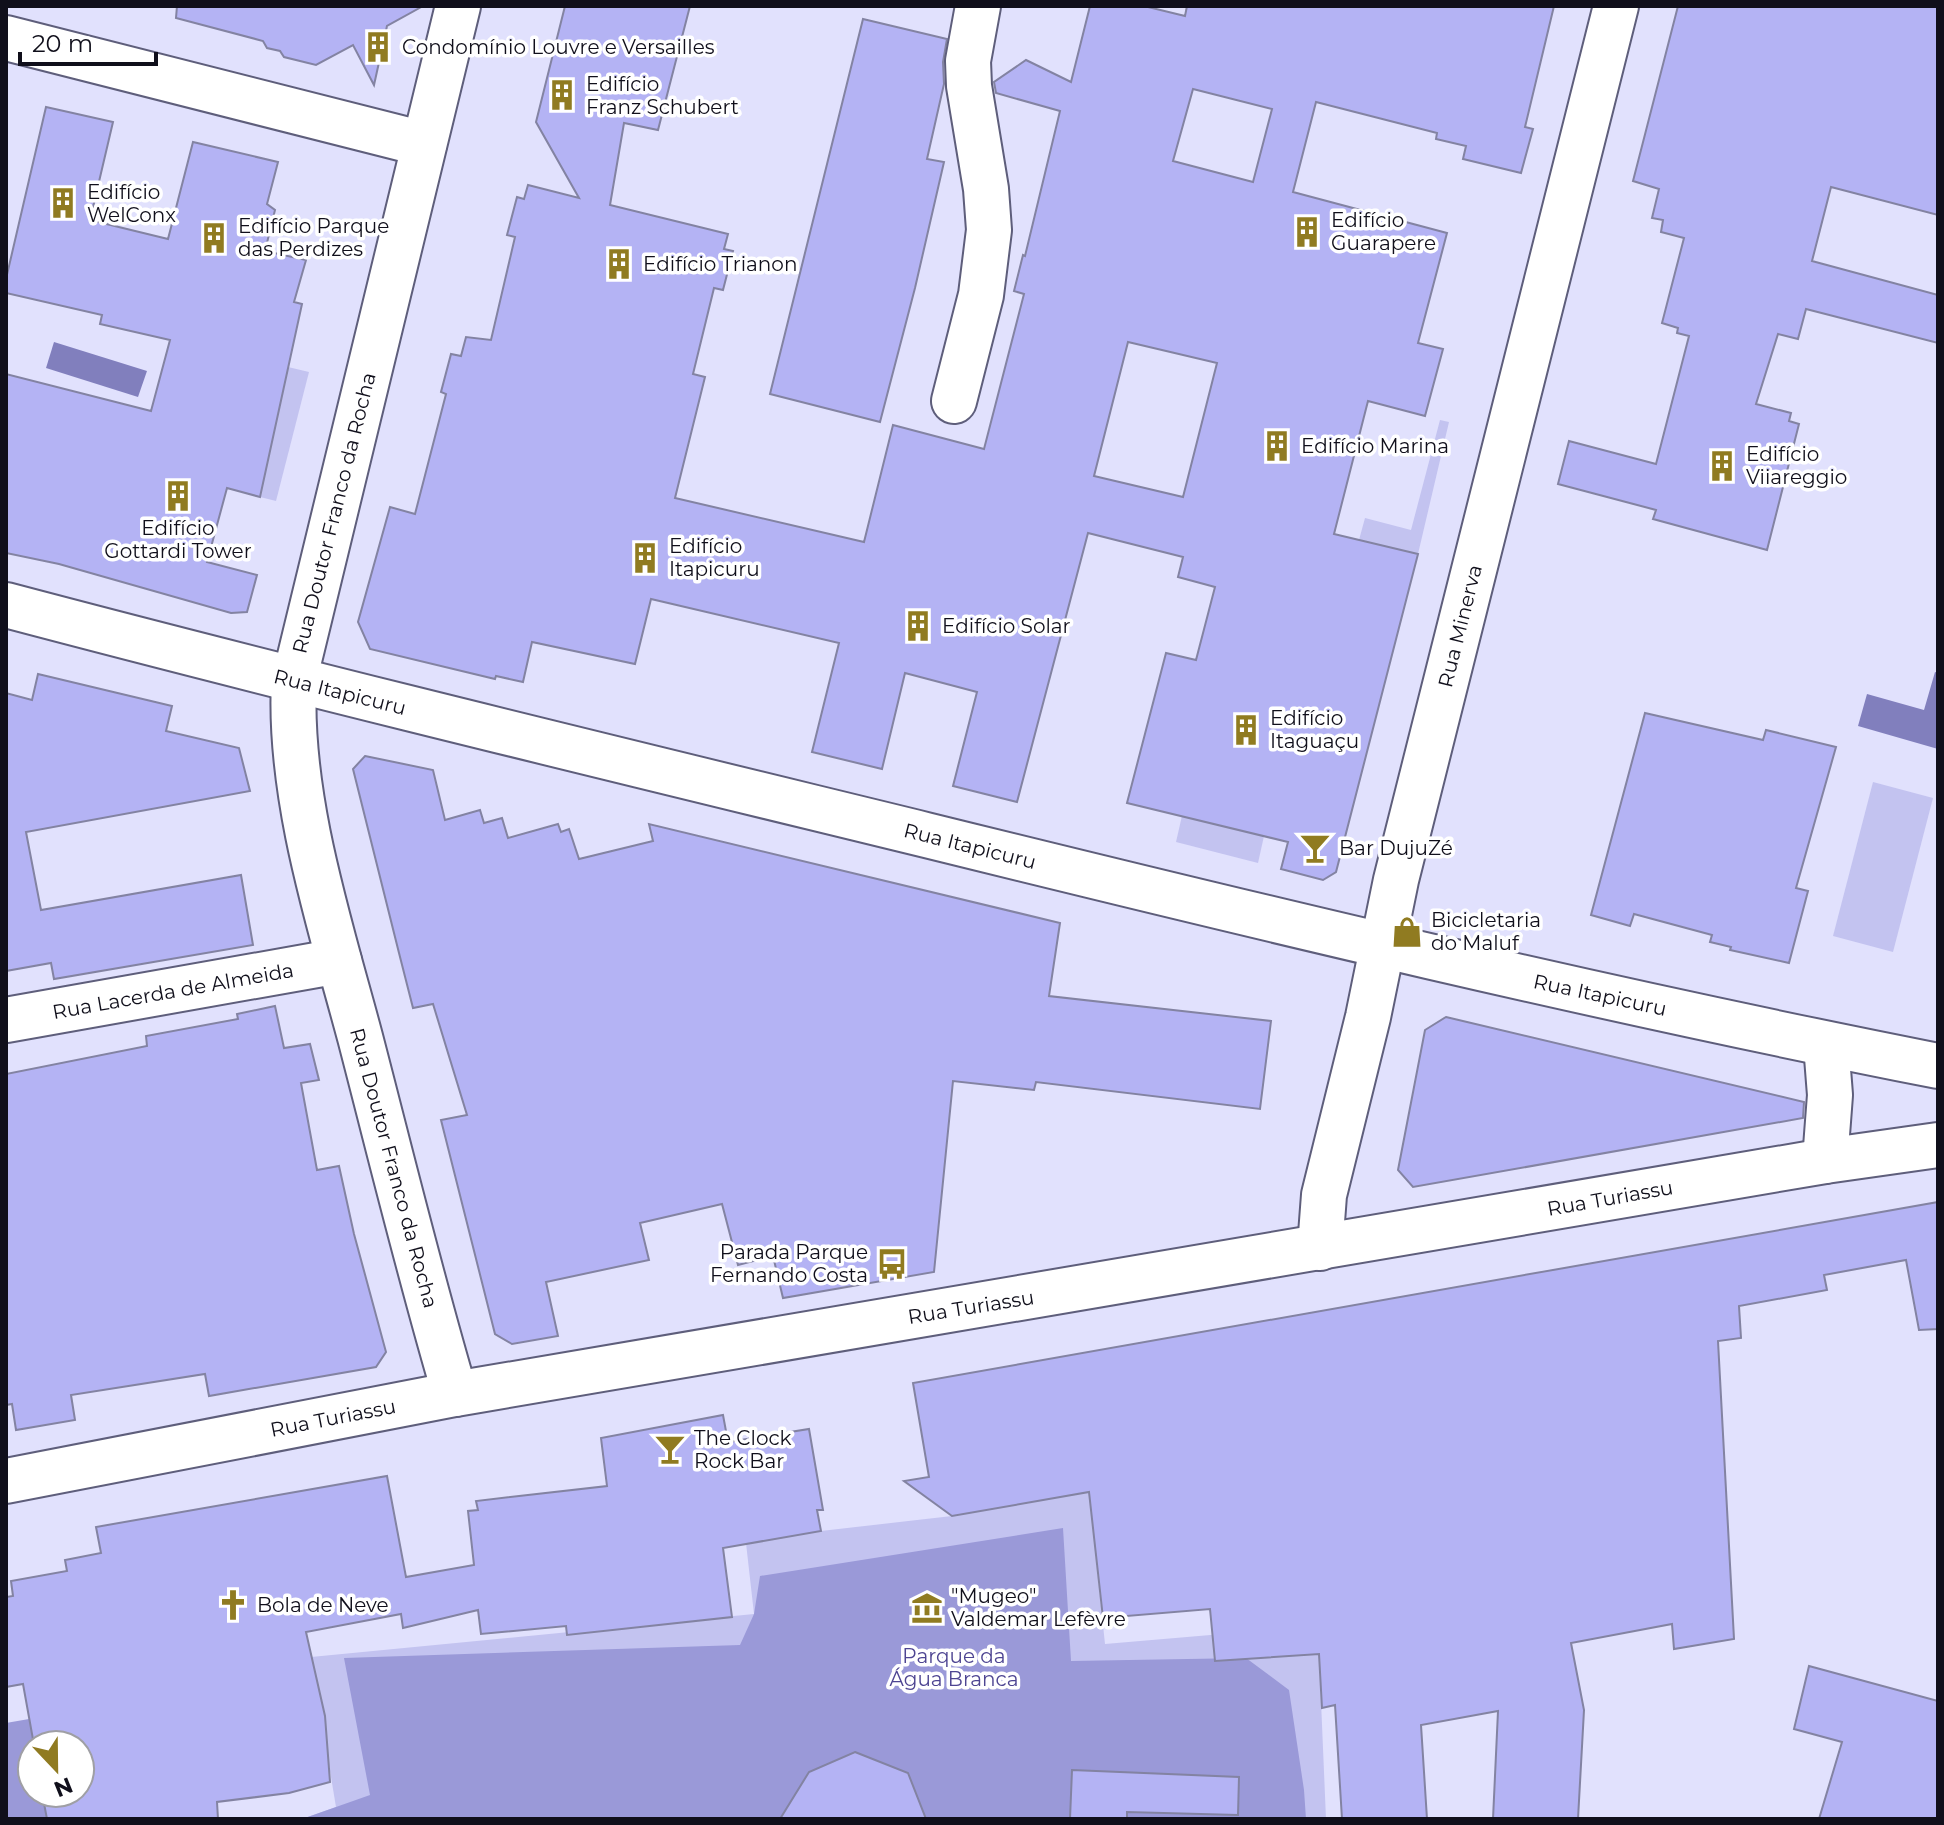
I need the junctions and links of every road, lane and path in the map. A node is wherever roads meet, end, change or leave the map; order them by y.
1 (458, 6) edge
2 (978, 6) edge
3 (1616, 6) edge
4 (6, 38) edge
5 (424, 144) junction
6 (954, 401) dead end
7 (6, 605) edge
8 (294, 681) junction
9 (1382, 947) junction
10 (339, 961) junction
11 (6, 1020) edge
12 (1826, 1044) junction
13 (1938, 1066) edge
14 (1938, 1145) edge
15 (1825, 1161) junction
16 (1320, 1248) junction
17 (455, 1394) junction
18 (6, 1481) edge

1 - 5 street, Rua Doutor Franco da Rocha
2 - 6 street
3 - 9 street, Rua Minerva
4 - 5 street
5 - 8 street, Rua Doutor Franco da Rocha
7 - 8 street, Rua Itapicuru
8 - 9 street, Rua Itapicuru
8 - 10 street, Rua Doutor Franco da Rocha
9 - 12 street, Rua Itapicuru
9 - 16 street, Rua Minerva
10 - 11 street, Rua Lacerda de Almeida
10 - 17 street, Rua Doutor Franco da Rocha
12 - 13 street, Rua Itapicuru
12 - 15 street
14 - 15 street, Rua Turiassu
15 - 16 street, Rua Turiassu
16 - 17 street, Rua Turiassu
17 - 18 street, Rua Turiassu

